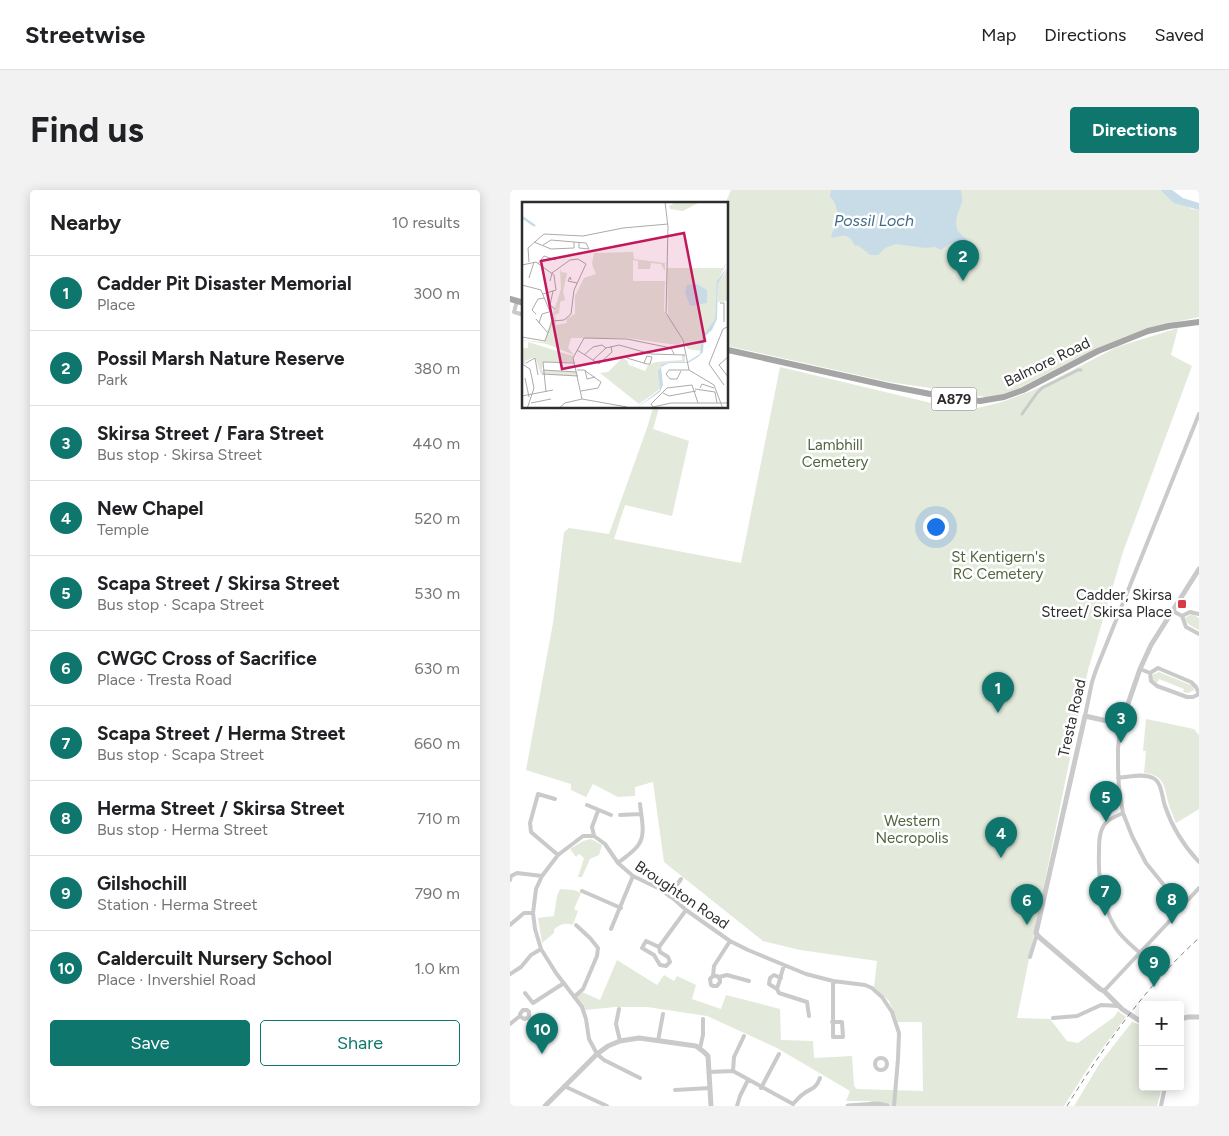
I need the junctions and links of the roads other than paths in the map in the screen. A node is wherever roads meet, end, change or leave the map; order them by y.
1 (513, 300) edge
2 (522, 314) edge
3 (1199, 322) edge
4 (729, 350) edge
5 (1081, 370) dead end
6 (1022, 414) dead end
7 (1199, 414) edge
8 (1199, 569) edge
9 (1173, 611) junction
10 (1199, 614) edge
11 (1182, 616) junction
12 (1199, 634) edge
13 (1140, 669) junction
14 (1150, 673) junction
15 (1199, 694) edge
16 (1085, 716) junction
17 (1121, 724) junction
18 (1118, 778) junction
19 (540, 786) dead end
20 (538, 794) junction
21 (555, 799) dead end
22 (640, 804) dead end
23 (587, 805) dead end
24 (598, 811) junction
25 (1123, 812) junction
26 (641, 814) junction
27 (611, 815) dead end
28 (620, 815) dead end
29 (594, 836) junction
30 (558, 854) junction
31 (1199, 862) edge
32 (618, 863) junction
33 (542, 876) junction
34 (633, 876) junction
35 (681, 879) dead end
36 (510, 880) edge
37 (1199, 888) edge
38 (582, 891) dead end
39 (669, 896) junction
40 (1179, 906) junction
41 (621, 908) junction
42 (686, 910) junction
43 (533, 913) junction
44 (510, 925) edge
45 (576, 925) dead end
46 (611, 929) dead end
47 (1037, 934) junction
48 (730, 941) junction
49 (659, 948) junction
50 (541, 949) junction
51 (1140, 952) junction
52 (1030, 957) dead end
53 (784, 965) junction
54 (510, 974) edge
55 (713, 976) junction
56 (719, 977) junction
57 (781, 978) junction
58 (749, 981) dead end
59 (833, 981) junction
60 (564, 983) junction
61 (776, 989) junction
62 (1104, 991) junction
63 (525, 993) dead end
64 (574, 997) junction
65 (1120, 1007) junction
66 (619, 1009) dead end
67 (663, 1014) dead end
68 (520, 1016) dead end
69 (809, 1016) dead end
70 (1199, 1017) edge
71 (1053, 1018) dead end
72 (704, 1019) dead end
73 (1184, 1019) edge
74 (1139, 1021) edge
75 (832, 1022) junction
76 (510, 1024) edge
77 (744, 1036) dead end
78 (620, 1041) junction
79 (658, 1041) junction
80 (700, 1048) junction
81 (597, 1054) junction
82 (778, 1054) dead end
83 (898, 1060) junction
84 (886, 1061) dead end
85 (733, 1071) junction
86 (708, 1072) junction
87 (640, 1078) dead end
88 (820, 1078) dead end
89 (748, 1080) junction
90 (564, 1086) junction
91 (710, 1088) junction
92 (761, 1088) junction
93 (676, 1090) dead end
94 (1164, 1091) edge
95 (545, 1106) edge
96 (606, 1106) edge
97 (711, 1106) edge
98 (737, 1106) edge
99 (848, 1106) edge
100 (886, 1106) edge
101 (894, 1106) edge
102 (1161, 1106) edge

1 - 2 street
3 - 4 main road, Balmore Road / A879
5 - 6 street
7 - 16 street, Tresta Road
8 - 9 street
9 - 11 street
9 - 13 street
10 - 11 street
11 - 12 street
13 - 14 street
13 - 17 street
14 - 15 street
14 - 15 street
16 - 17 street
16 - 47 street, Tresta Road
17 - 18 street
18 - 25 street
18 - 31 street
19 - 20 street
20 - 21 street
20 - 30 street
22 - 26 street
23 - 24 street
24 - 27 street
24 - 29 street
25 - 40 street
25 - 51 street
26 - 28 street
26 - 32 street
29 - 30 street
29 - 32 street, Broughton Road
30 - 33 street
32 - 34 street, Broughton Road
33 - 36 street
33 - 43 street
34 - 39 street, Broughton Road
34 - 41 street
35 - 39 street
37 - 40 street
38 - 41 street
39 - 42 street, Broughton Road
40 - 51 street
41 - 46 street
42 - 48 street, Broughton Road
42 - 49 street
43 - 44 street
43 - 50 street
45 - 64 street
47 - 52 street
47 - 62 street
48 - 53 street, Broughton Road
48 - 55 street
49 - 49 street
50 - 54 street
50 - 60 street
51 - 62 street
53 - 57 street
53 - 59 street, Broughton Road
55 - 56 street
55 - 56 street
56 - 58 street
57 - 61 street
57 - 61 street
59 - 75 street
59 - 83 street, Broughton Road
60 - 63 street
60 - 64 street
61 - 69 street
62 - 65 street
64 - 81 street
65 - 71 street
65 - 74 street
66 - 78 street
67 - 79 street
68 - 76 street
70 - 73 street
72 - 80 street
75 - 75 street
77 - 85 street
78 - 79 street
78 - 81 street
79 - 80 street
80 - 86 street
81 - 87 street
81 - 90 street
82 - 92 street
83 - 84 street
83 - 101 street, Broughton Road
85 - 86 street
85 - 89 street
86 - 91 street
88 - 92 street
89 - 92 street
89 - 98 street
90 - 95 street
90 - 96 street
91 - 93 street
91 - 97 street
94 - 102 street
99 - 100 street

